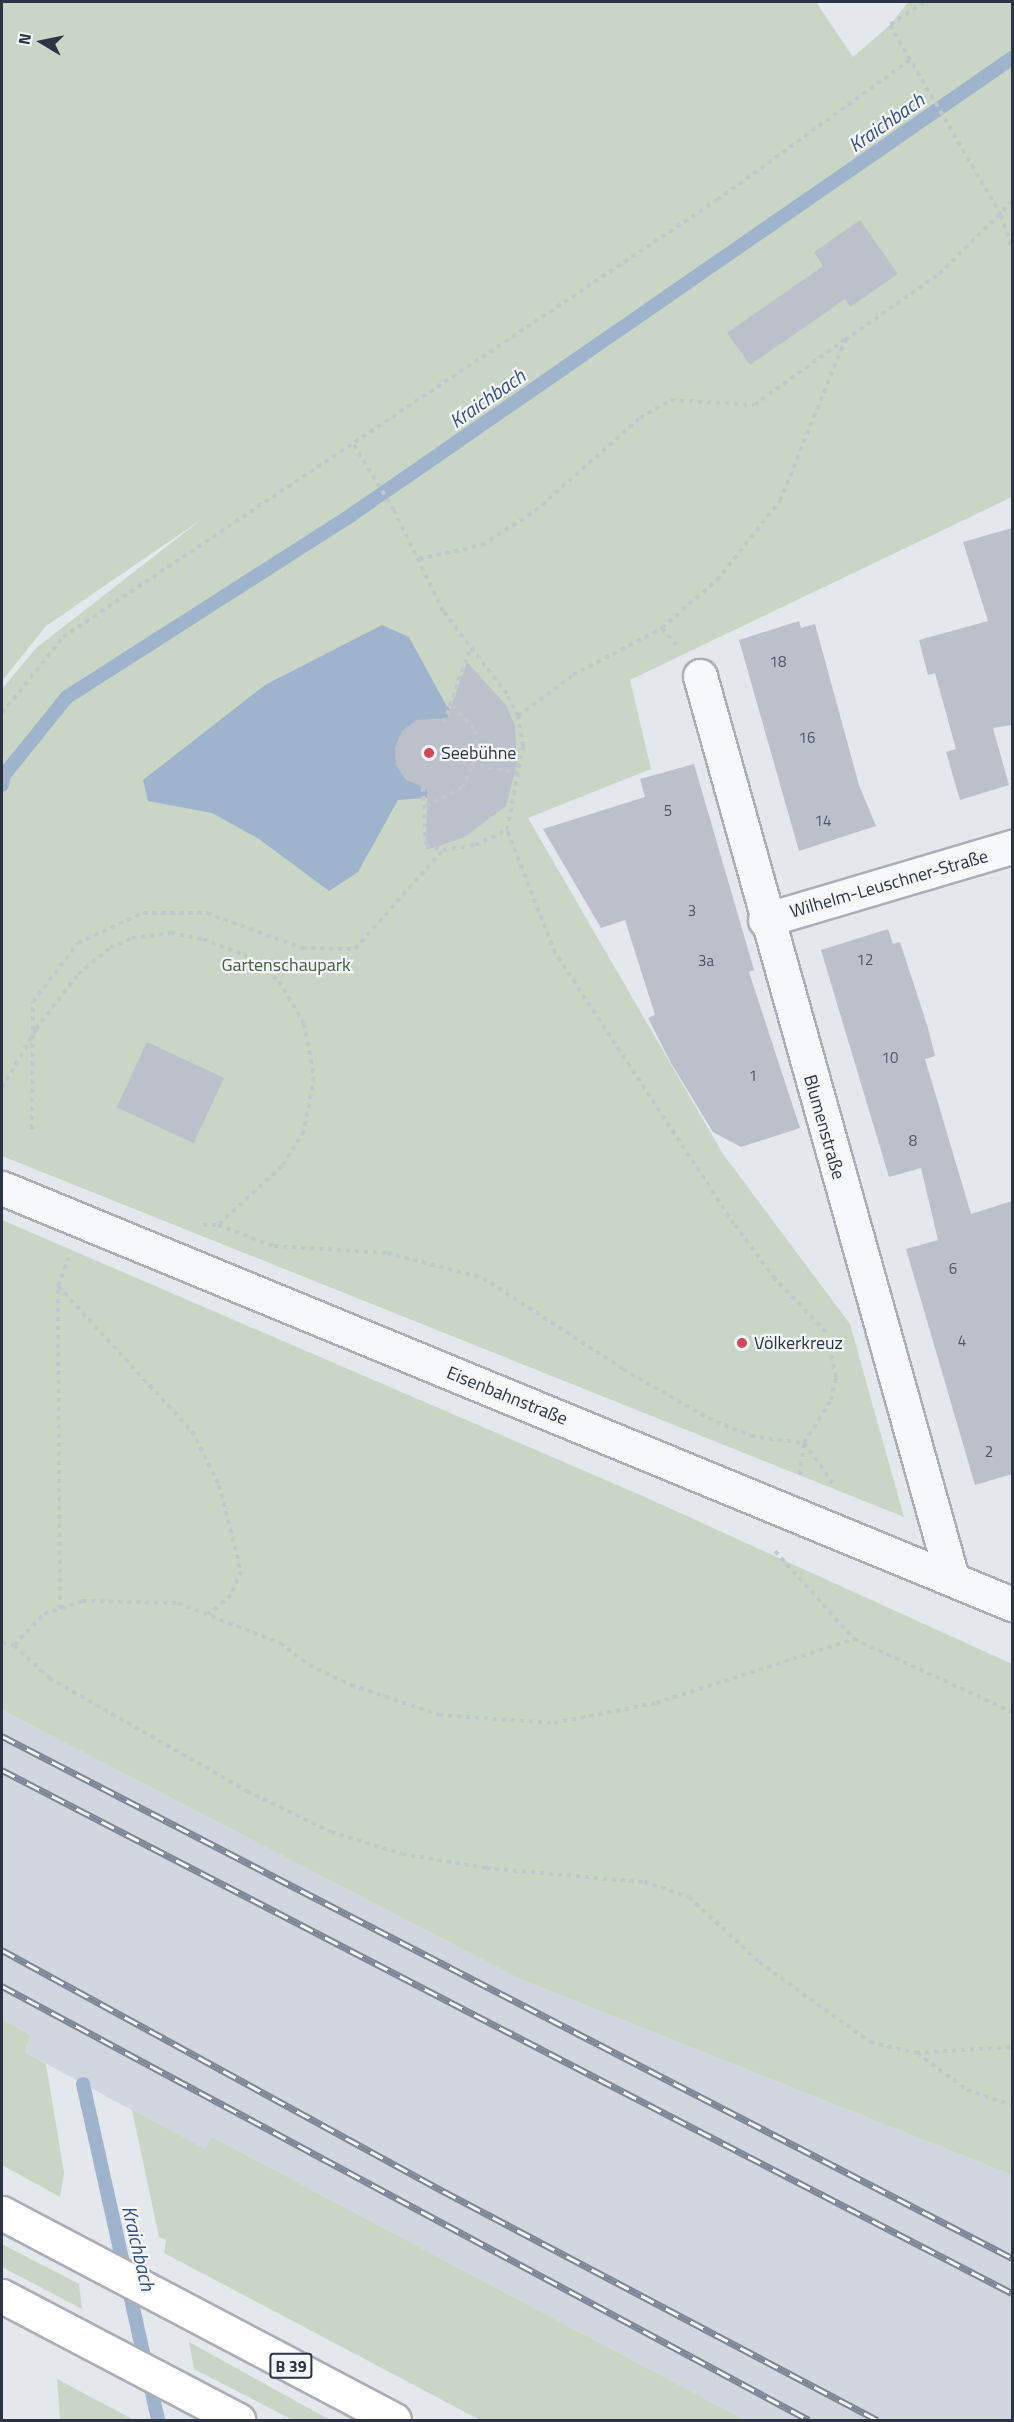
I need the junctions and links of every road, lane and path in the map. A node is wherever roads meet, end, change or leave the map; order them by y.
1 (924, 2) edge
2 (911, 59) junction
3 (1012, 202) edge
4 (1001, 215) junction
5 (1012, 248) edge
6 (845, 340) junction
7 (352, 442) junction
8 (419, 559) junction
9 (470, 649) junction
10 (700, 676) dead end
11 (449, 702) junction
12 (2, 713) edge
13 (519, 716) junction
14 (444, 723) dead end
15 (462, 762) dead end
16 (476, 764) junction
17 (518, 773) junction
18 (423, 787) dead end
19 (426, 806) junction
20 (507, 830) junction
21 (1012, 847) edge
22 (443, 850) junction
23 (765, 920) junction
24 (2, 1088) edge
25 (32, 1129) dead end
26 (3, 1188) edge
27 (77, 1262) dead end
28 (58, 1286) junction
29 (773, 1549) dead end
30 (952, 1578) junction
31 (1012, 1604) edge
32 (60, 1609) junction
33 (208, 1615) junction
34 (854, 1639) junction
35 (2, 1643) edge
36 (14, 1644) junction
37 (1012, 1712) edge
38 (1012, 2047) edge
39 (916, 2053) junction
40 (1012, 2105) edge
41 (2, 2213) edge
42 (2, 2296) edge
43 (237, 2421) edge
44 (394, 2421) edge

1 - 2 path
2 - 4 path
2 - 7 path
3 - 4 path
4 - 5 path
4 - 6 path
6 - 8 path
6 - 13 path
7 - 8 path
7 - 12 path
8 - 9 path
9 - 11 path
9 - 13 path
10 - 23 street, Blumenstraße
11 - 14 path
11 - 16 path
13 - 17 path
15 - 16 path
16 - 17 path
16 - 19 path
17 - 20 path
18 - 19 path
19 - 22 path
20 - 22 path
20 - 24 path, bridge
21 - 23 street, Wilhelm-Leuschner-Straße
22 - 25 path
23 - 30 street, Blumenstraße
26 - 30 street, Eisenbahnstraße
27 - 28 path
28 - 32 path
28 - 33 path
29 - 34 path
30 - 31 street, Eisenbahnstraße
32 - 33 path
32 - 36 path
33 - 34 path
34 - 37 path
35 - 36 path
36 - 39 path
38 - 39 path
39 - 40 path
41 - 44 highway, B 39
42 - 43 highway

